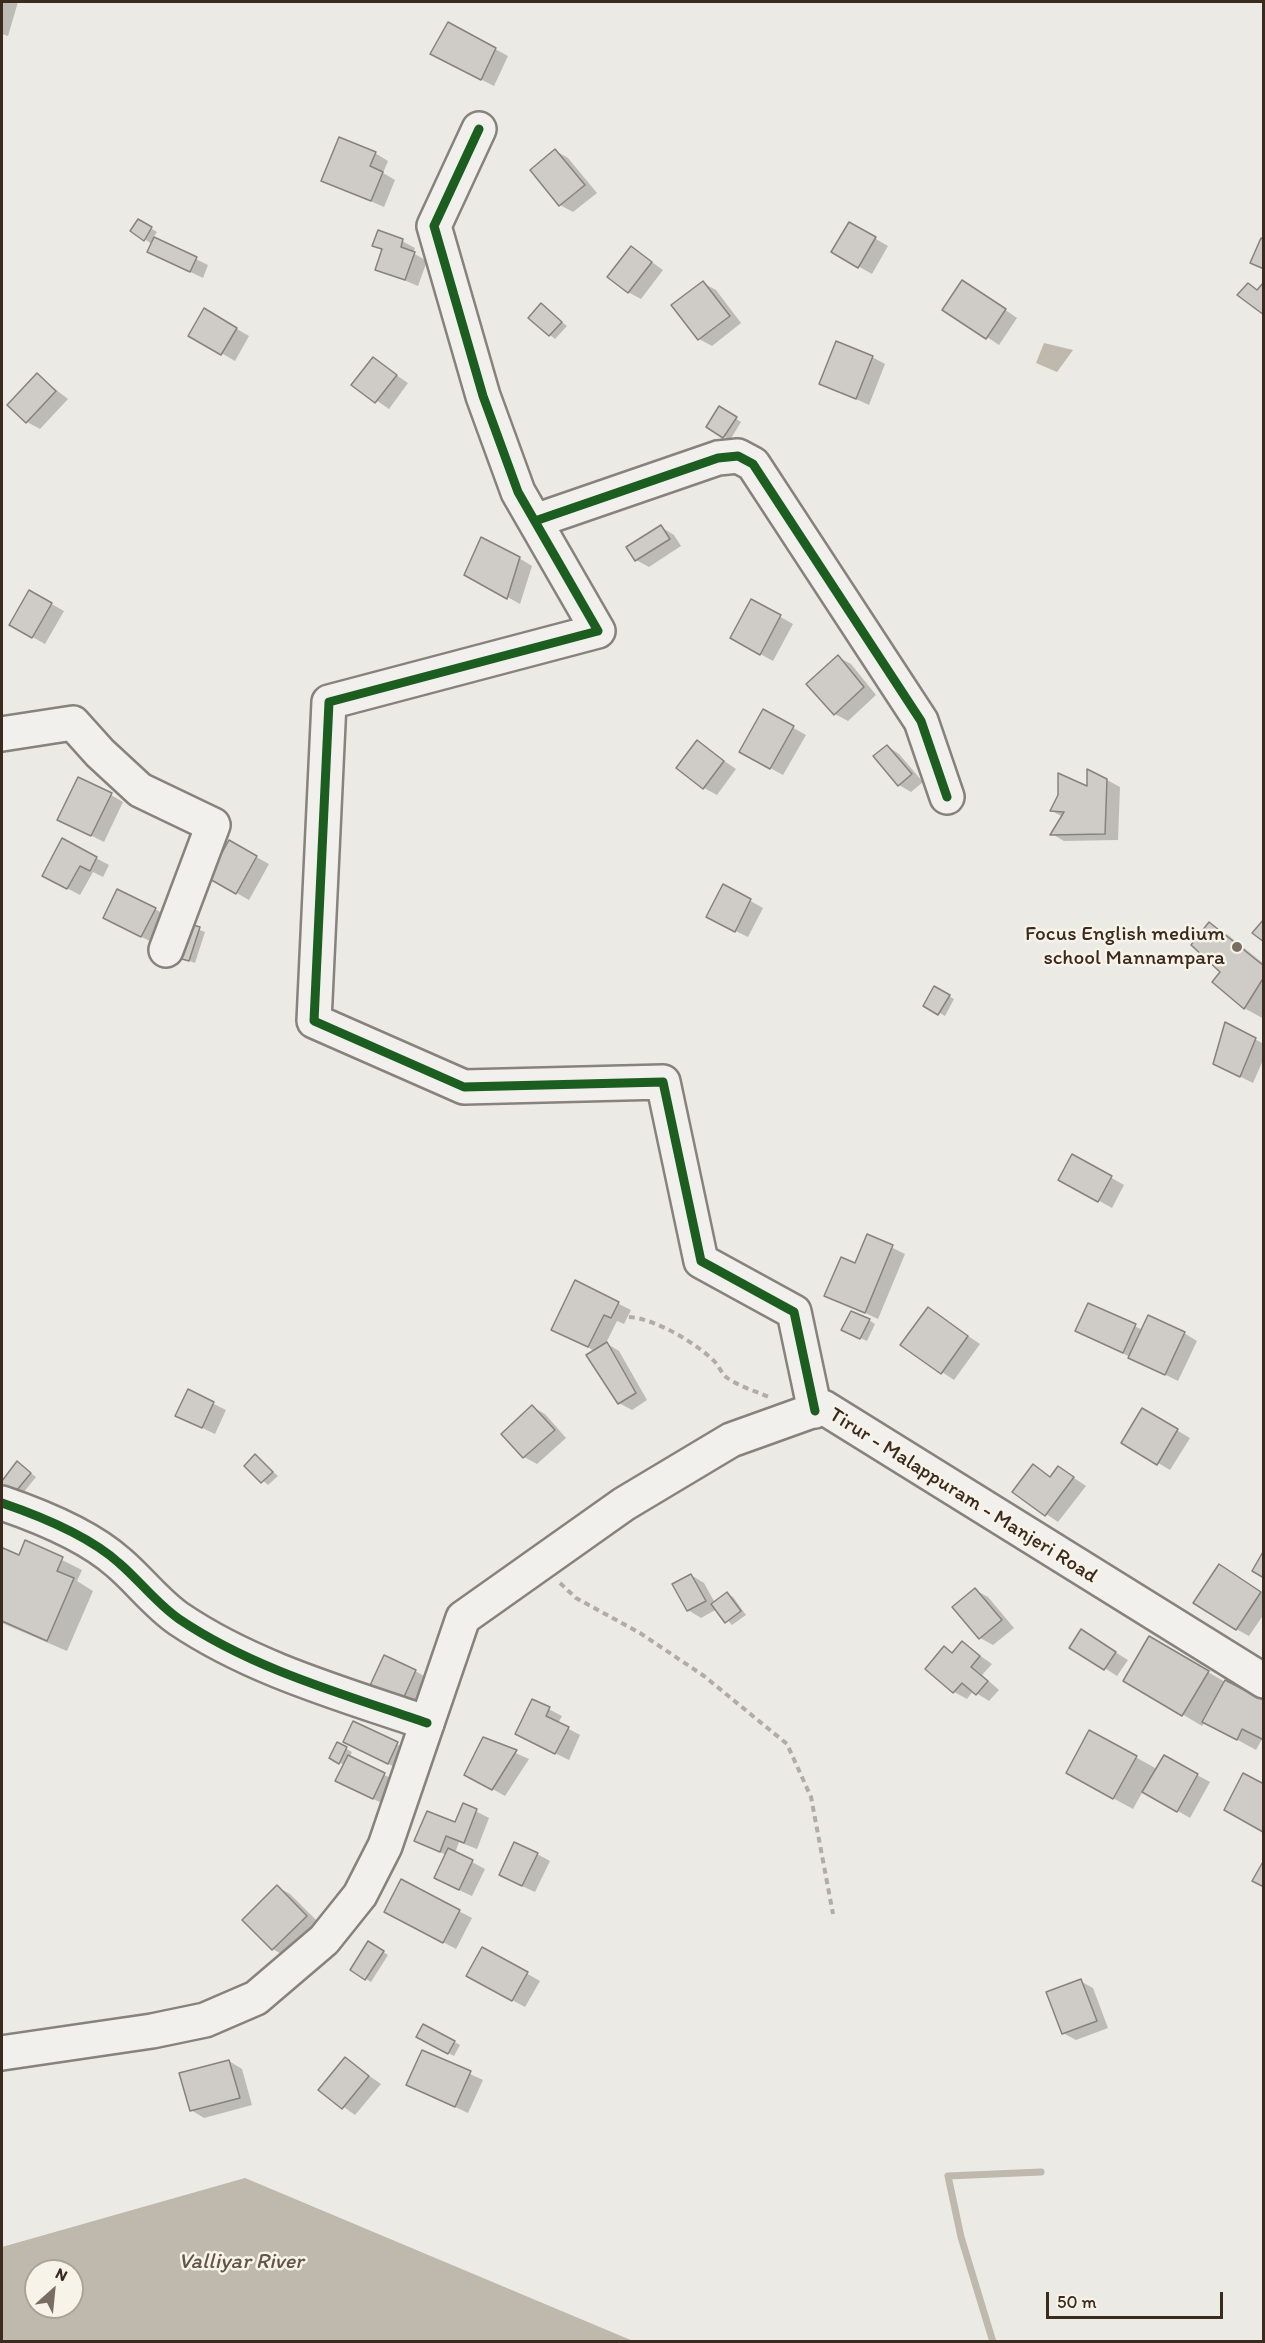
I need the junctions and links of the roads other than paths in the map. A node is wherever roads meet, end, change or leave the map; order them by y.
1 (479, 129) dead end
2 (535, 521) junction
3 (2, 734) edge
4 (947, 797) dead end
5 (166, 950) dead end
6 (815, 1411) junction
7 (2, 1503) edge
8 (1263, 1681) edge
9 (427, 1723) junction
10 (2, 2052) edge

1 - 2 street
2 - 4 street
2 - 6 street
3 - 5 street
6 - 8 street, Tirur - Malappuram - Manjeri Road
6 - 9 street, Tirur - Malappuram - Manjeri Road
7 - 9 street
9 - 10 street, Tirur - Malappuram - Manjeri Road

